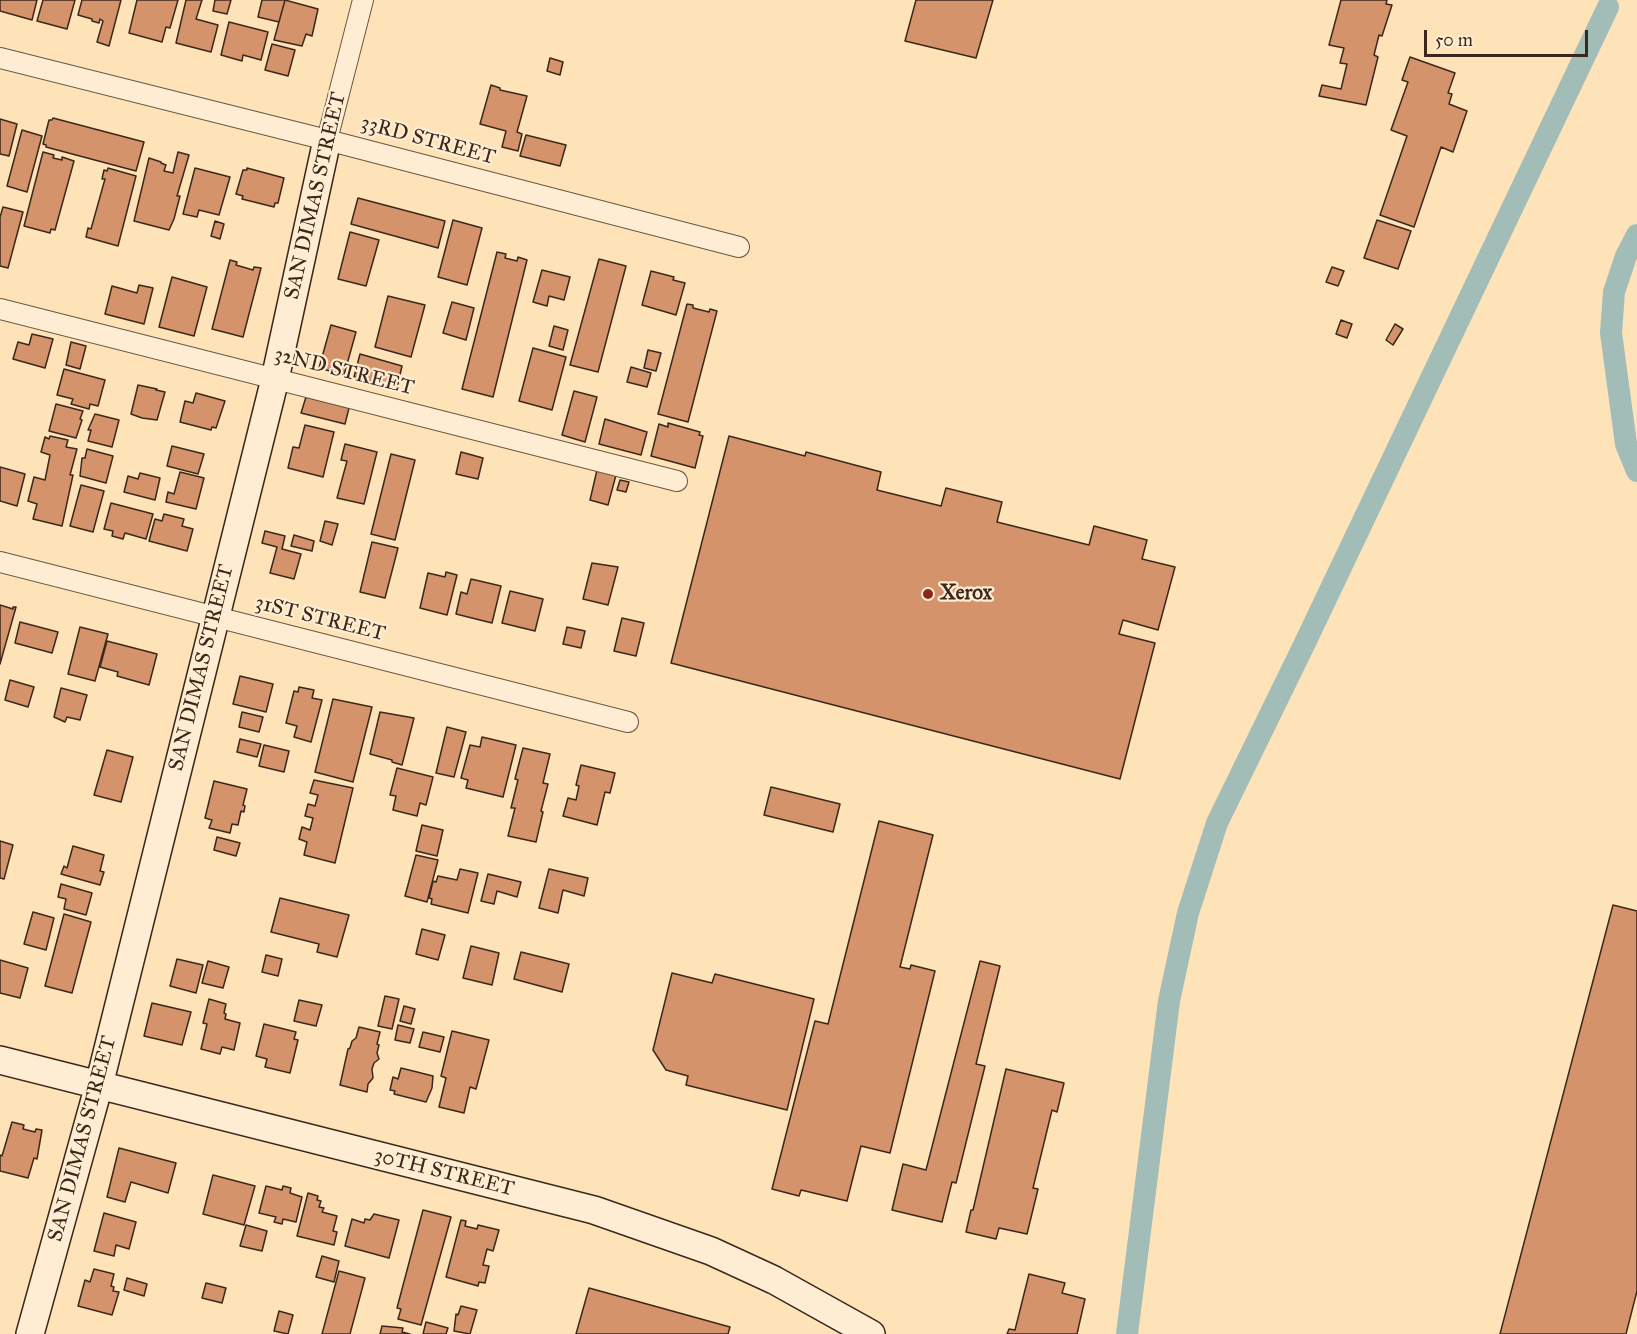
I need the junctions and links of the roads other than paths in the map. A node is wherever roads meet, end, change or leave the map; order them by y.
1 (363, 0) edge
2 (0, 58) edge
3 (327, 140) junction
4 (740, 247) dead end
5 (0, 309) edge
6 (275, 379) junction
7 (677, 480) dead end
8 (0, 562) edge
9 (215, 617) junction
10 (628, 722) dead end
11 (0, 1060) edge
12 (99, 1085) junction
13 (30, 1334) edge
14 (871, 1334) edge

1 - 3 street, SAN DIMAS STREET
2 - 3 street, 33RD STREET
3 - 4 street, 33RD STREET
3 - 6 street, SAN DIMAS STREET
5 - 6 street, 32ND STREET
6 - 7 street, 32ND STREET
6 - 9 street, SAN DIMAS STREET
8 - 9 street, 31ST STREET
9 - 10 street, 31ST STREET
9 - 12 street, SAN DIMAS STREET
11 - 12 street, 30TH STREET
12 - 13 street, SAN DIMAS STREET
12 - 14 street, 30TH STREET

